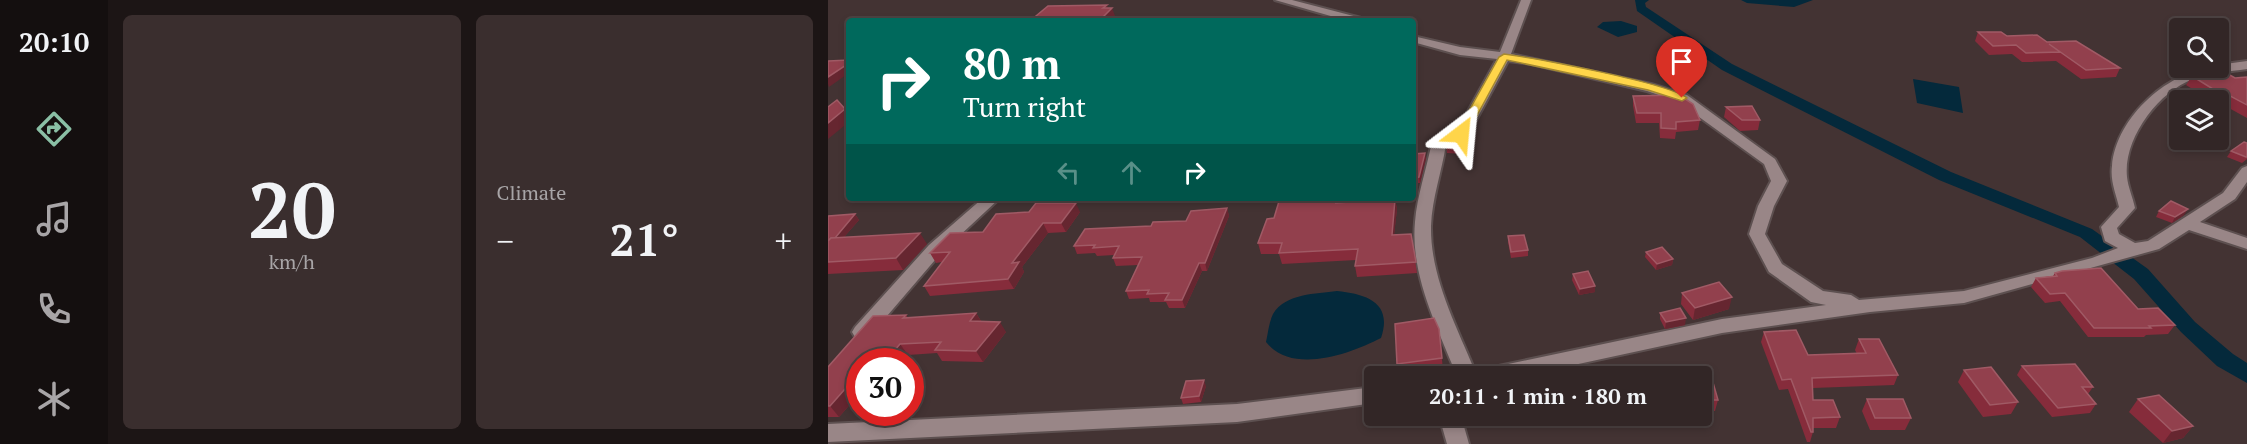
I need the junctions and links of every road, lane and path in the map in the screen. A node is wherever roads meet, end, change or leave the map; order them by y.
1 (1280, 0) edge
2 (1526, 0) edge
3 (1349, 18) edge
4 (1416, 40) edge
5 (1504, 57) junction
6 (2247, 66) edge
7 (2247, 171) edge
8 (989, 201) edge
9 (2186, 223) junction
10 (2247, 244) edge
11 (2133, 249) junction
12 (1870, 305) junction
13 (849, 346) edge
14 (1463, 366) edge
15 (1536, 366) edge
16 (1364, 396) edge
17 (1453, 426) edge
18 (828, 433) edge
19 (1458, 444) edge

1 - 3 street
2 - 5 street
4 - 5 street
5 - 12 street
5 - 14 street
6 - 11 street
7 - 9 street
8 - 13 street
9 - 10 street
9 - 11 street
11 - 12 street
12 - 15 street
16 - 18 street
17 - 19 street

